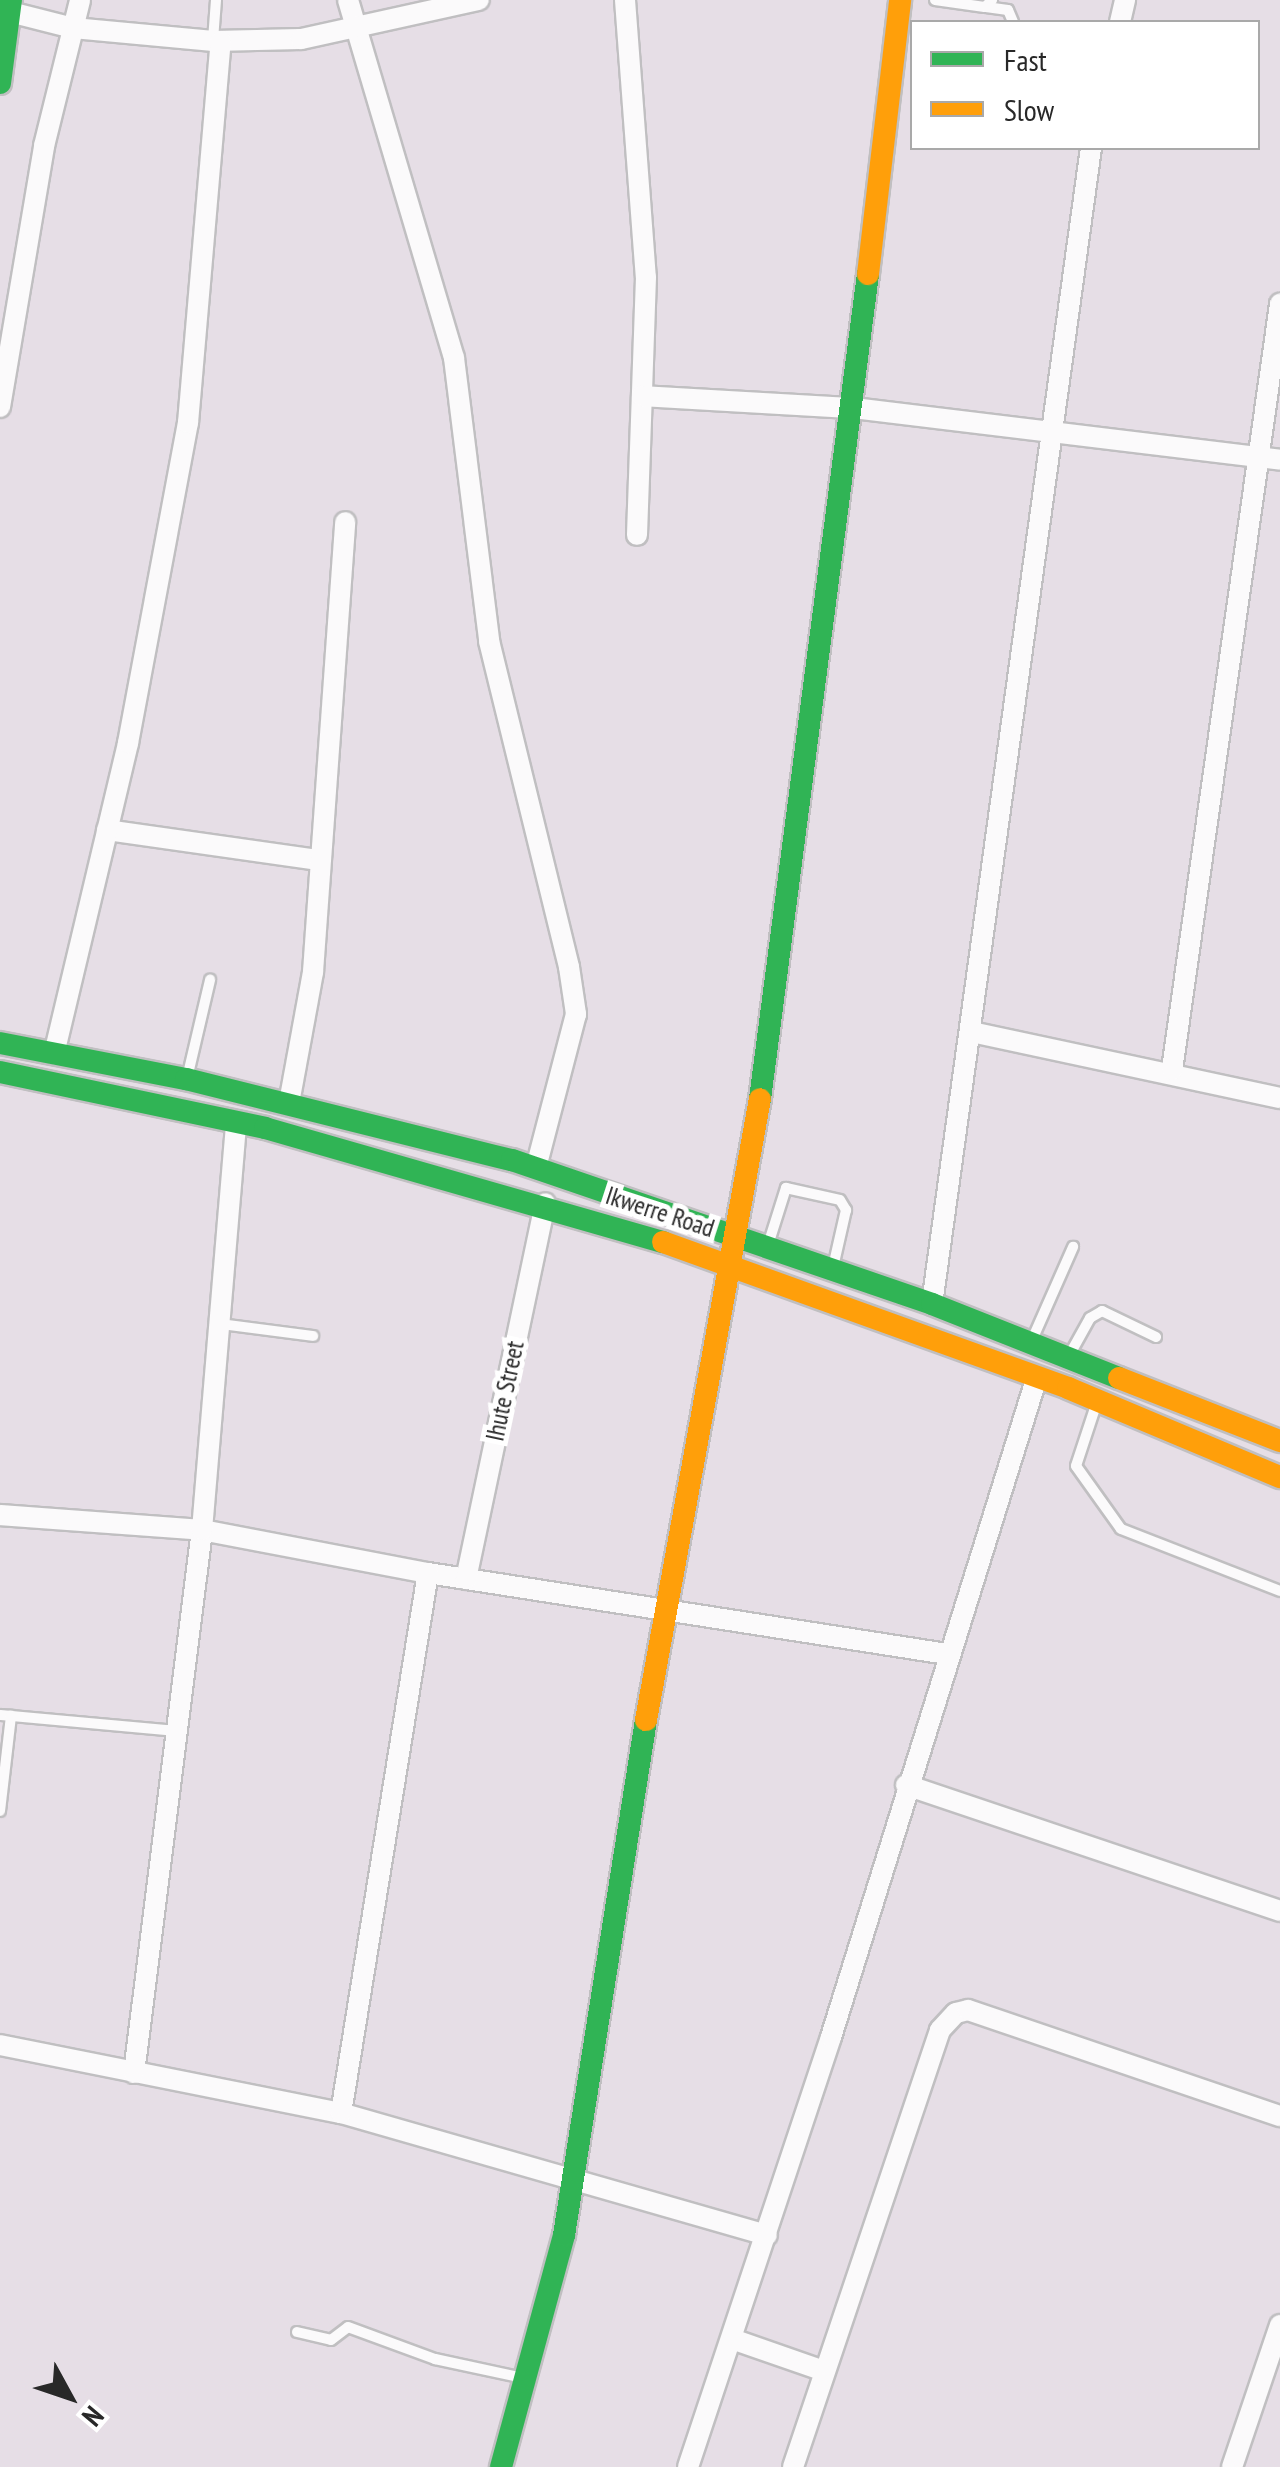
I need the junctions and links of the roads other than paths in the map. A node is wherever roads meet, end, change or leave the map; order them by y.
1 (80, 0) edge
2 (216, 0) edge
3 (348, 0) edge
4 (478, 0) edge
5 (625, 0) edge
6 (900, 0) edge
7 (935, 0) edge
8 (988, 3) edge
9 (11, 6) edge
10 (1011, 20) edge
11 (73, 28) junction
12 (356, 28) junction
13 (217, 41) junction
14 (0, 83) edge
15 (1091, 150) edge
16 (1280, 304) edge
17 (642, 396) junction
18 (0, 407) edge
19 (852, 408) junction
20 (1048, 429) junction
21 (1254, 458) junction
22 (1280, 460) edge
23 (345, 522) dead end
24 (637, 535) dead end
25 (107, 830) junction
26 (318, 860) junction
27 (210, 980) dead end
28 (972, 1032) junction
29 (0, 1043) edge
30 (54, 1054) junction
31 (1172, 1070) junction
32 (0, 1072) edge
33 (186, 1080) junction
34 (1280, 1098) edge
35 (289, 1103) junction
36 (236, 1122) junction
37 (536, 1168) junction
38 (545, 1203) junction
39 (732, 1232) junction
40 (768, 1245) junction
41 (1074, 1247) dead end
42 (728, 1263) junction
43 (833, 1268) junction
44 (932, 1304) junction
45 (222, 1324) junction
46 (313, 1336) dead end
47 (1156, 1337) dead end
48 (1032, 1341) junction
49 (1070, 1355) junction
50 (1037, 1376) junction
51 (1098, 1401) junction
52 (1280, 1442) edge
53 (1280, 1477) edge
54 (0, 1515) edge
55 (202, 1530) junction
56 (428, 1573) junction
57 (466, 1578) junction
58 (1280, 1591) edge
59 (664, 1609) junction
60 (948, 1654) junction
61 (6, 1716) edge
62 (178, 1731) junction
63 (906, 1784) junction
64 (0, 1812) edge
65 (1280, 1911) edge
66 (0, 2045) edge
67 (134, 2072) junction
68 (341, 2113) junction
69 (1280, 2116) edge
70 (573, 2183) junction
71 (767, 2235) junction
72 (1280, 2325) edge
73 (297, 2332) dead end
74 (732, 2339) junction
75 (821, 2370) junction
76 (525, 2379) junction
77 (501, 2467) edge
78 (688, 2467) edge
79 (792, 2467) edge
80 (1232, 2467) edge

1 - 11 street
2 - 13 lane
3 - 12 street
4 - 12 street
5 - 17 street
6 - 19 main road
7 - 8 lane
8 - 10 lane
9 - 11 street
9 - 14 main road
11 - 13 street
11 - 18 street
12 - 13 street
12 - 37 street
13 - 25 street
15 - 20 street
16 - 21 street
17 - 19 street
17 - 24 street
19 - 20 street
19 - 39 main road
20 - 21 street
20 - 28 street
21 - 22 street
21 - 31 street
23 - 26 street
25 - 26 street
25 - 30 street
26 - 35 street
27 - 33 lane
28 - 31 street
28 - 44 street
29 - 30 main road, Ikwerre Road
30 - 33 main road, Ikwerre Road
31 - 34 street
32 - 36 main road, Ikwerre Road
33 - 35 main road, Ikwerre Road
35 - 37 main road, Ikwerre Road
36 - 38 main road, Ikwerre Road
36 - 45 street
37 - 39 main road, Ikwerre Road
38 - 42 main road, Ikwerre Road
38 - 57 street, Ihute Street
39 - 40 main road, Ikwerre Road
39 - 42 main road
40 - 43 main road, Ikwerre Road
40 - 43 lane
41 - 48 lane
42 - 50 main road, Ikwerre Road
42 - 59 main road
43 - 44 main road, Ikwerre Road
44 - 48 main road, Ikwerre Road
45 - 46 lane
45 - 55 street
47 - 49 lane
48 - 49 main road, Ikwerre Road
49 - 52 main road, Ikwerre Road
50 - 51 main road, Ikwerre Road
50 - 60 street
51 - 53 main road, Ikwerre Road
51 - 58 lane
54 - 55 street
55 - 56 street
55 - 62 street
56 - 57 street
56 - 68 street
57 - 59 street
59 - 60 street
59 - 70 main road
60 - 63 street
61 - 62 lane
61 - 64 lane
62 - 67 street
63 - 65 street
63 - 71 street
66 - 67 street
67 - 68 street
68 - 70 street
69 - 75 street
70 - 71 street
70 - 76 main road
71 - 74 street
72 - 80 street
73 - 76 lane
74 - 75 street
74 - 78 street
75 - 79 street
76 - 77 main road

